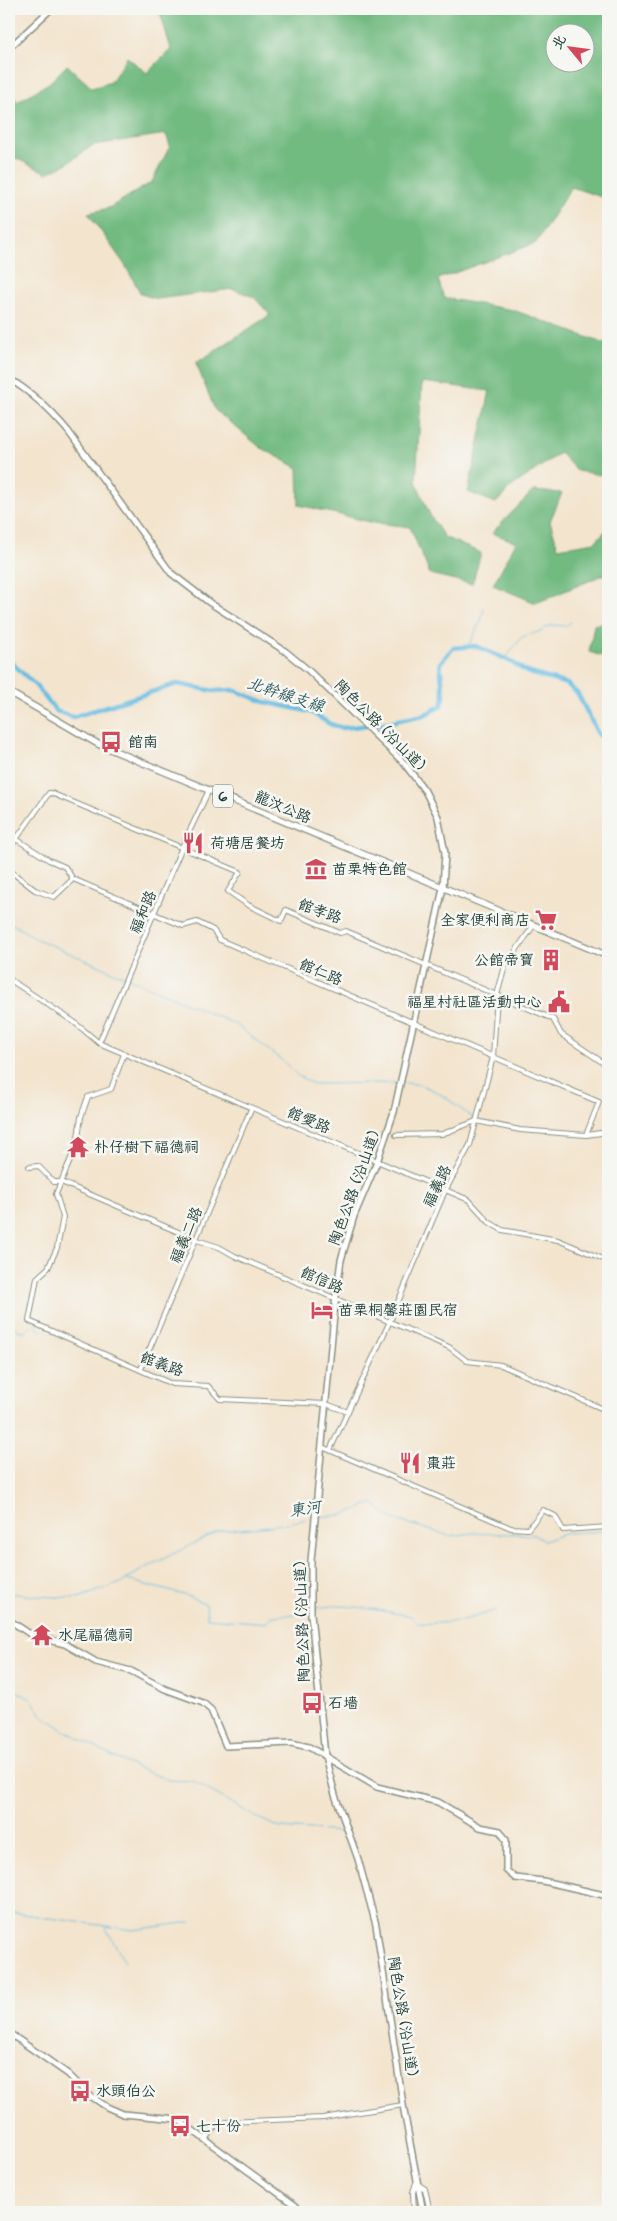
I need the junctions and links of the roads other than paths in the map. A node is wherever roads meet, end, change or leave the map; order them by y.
1 (51, 9) edge
2 (9, 48) edge
3 (9, 379) edge
4 (9, 692) edge
5 (209, 790) junction
6 (16, 839) junction
7 (182, 847) junction
8 (9, 849) edge
9 (9, 870) edge
10 (74, 879) junction
11 (443, 888) junction
12 (155, 913) junction
13 (534, 925) junction
14 (608, 956) edge
15 (426, 964) junction
16 (9, 979) edge
17 (497, 995) junction
18 (413, 1023) junction
19 (99, 1043) junction
20 (124, 1054) junction
21 (493, 1057) junction
22 (608, 1066) edge
23 (251, 1109) junction
24 (476, 1121) junction
25 (608, 1132) edge
26 (396, 1135) dead end
27 (586, 1135) junction
28 (377, 1162) junction
29 (29, 1168) dead end
30 (61, 1182) junction
31 (445, 1191) junction
32 (197, 1240) junction
33 (608, 1261) edge
34 (336, 1298) junction
35 (390, 1322) junction
36 (141, 1369) junction
37 (326, 1404) junction
38 (608, 1411) edge
39 (348, 1412) junction
40 (322, 1447) junction
41 (330, 1450) junction
42 (608, 1527) edge
43 (9, 1620) edge
44 (325, 1756) junction
45 (608, 1896) edge
46 (9, 2033) edge
47 (404, 2105) junction
48 (205, 2138) junction
49 (416, 2183) junction
50 (301, 2212) edge
51 (414, 2212) edge
52 (423, 2212) edge
53 (430, 2212) edge

1 - 2 main road
3 - 11 main road, 陶色公路 (沿山道)
4 - 5 main road, 龍汶公路 / 6
5 - 7 street, 福和路
5 - 11 main road, 龍汶公路 / 6
6 - 7 street, 館孝路
6 - 8 street
6 - 10 street, 館仁路
7 - 12 street, 福和路
7 - 15 street, 館孝路
9 - 10 street
10 - 12 street, 館仁路
11 - 13 main road, 6
11 - 15 main road, 陶色公路 (沿山道)
12 - 18 street, 館仁路
12 - 19 street, 福和路
13 - 14 main road, 6
13 - 17 street, 福義路
15 - 17 street, 館孝路
15 - 18 main road, 陶色公路 (沿山道)
16 - 19 street, 館愛路
17 - 21 street, 福義路
17 - 22 street, 館孝路
18 - 21 street, 館仁路
18 - 28 main road, 陶色公路 (沿山道)
19 - 20 street, 館愛路
20 - 23 street, 館愛路
20 - 30 street
21 - 24 street, 福義路
21 - 27 street, 館仁路
23 - 28 street, 館愛路
23 - 32 street, 福義二路
24 - 26 street
24 - 27 street
24 - 31 street, 福義路
25 - 27 street
28 - 31 street, 館愛路
28 - 34 main road, 陶色公路 (沿山道)
29 - 30 street, 館信路
30 - 32 street, 館信路
30 - 36 street, 館義路
31 - 33 street, 館愛路
31 - 35 street, 福義路
32 - 34 street, 館信路
32 - 36 street, 福義二路
34 - 35 street, 館信路
34 - 37 main road, 陶色公路 (沿山道)
35 - 38 street, 館信路
35 - 39 street, 福義路
36 - 37 street, 館義路
37 - 39 street, 館義路
37 - 40 main road, 陶色公路 (沿山道)
39 - 41 street, 福義路
40 - 41 street
40 - 44 main road, 陶色公路 (沿山道)
41 - 42 street
43 - 44 main road
44 - 45 main road
44 - 47 main road, 陶色公路 (沿山道)
46 - 48 main road
47 - 48 street
47 - 49 main road, 陶色公路 (沿山道)
48 - 50 main road
49 - 51 street
49 - 52 main road, 陶色公路 (沿山道)
49 - 53 street

